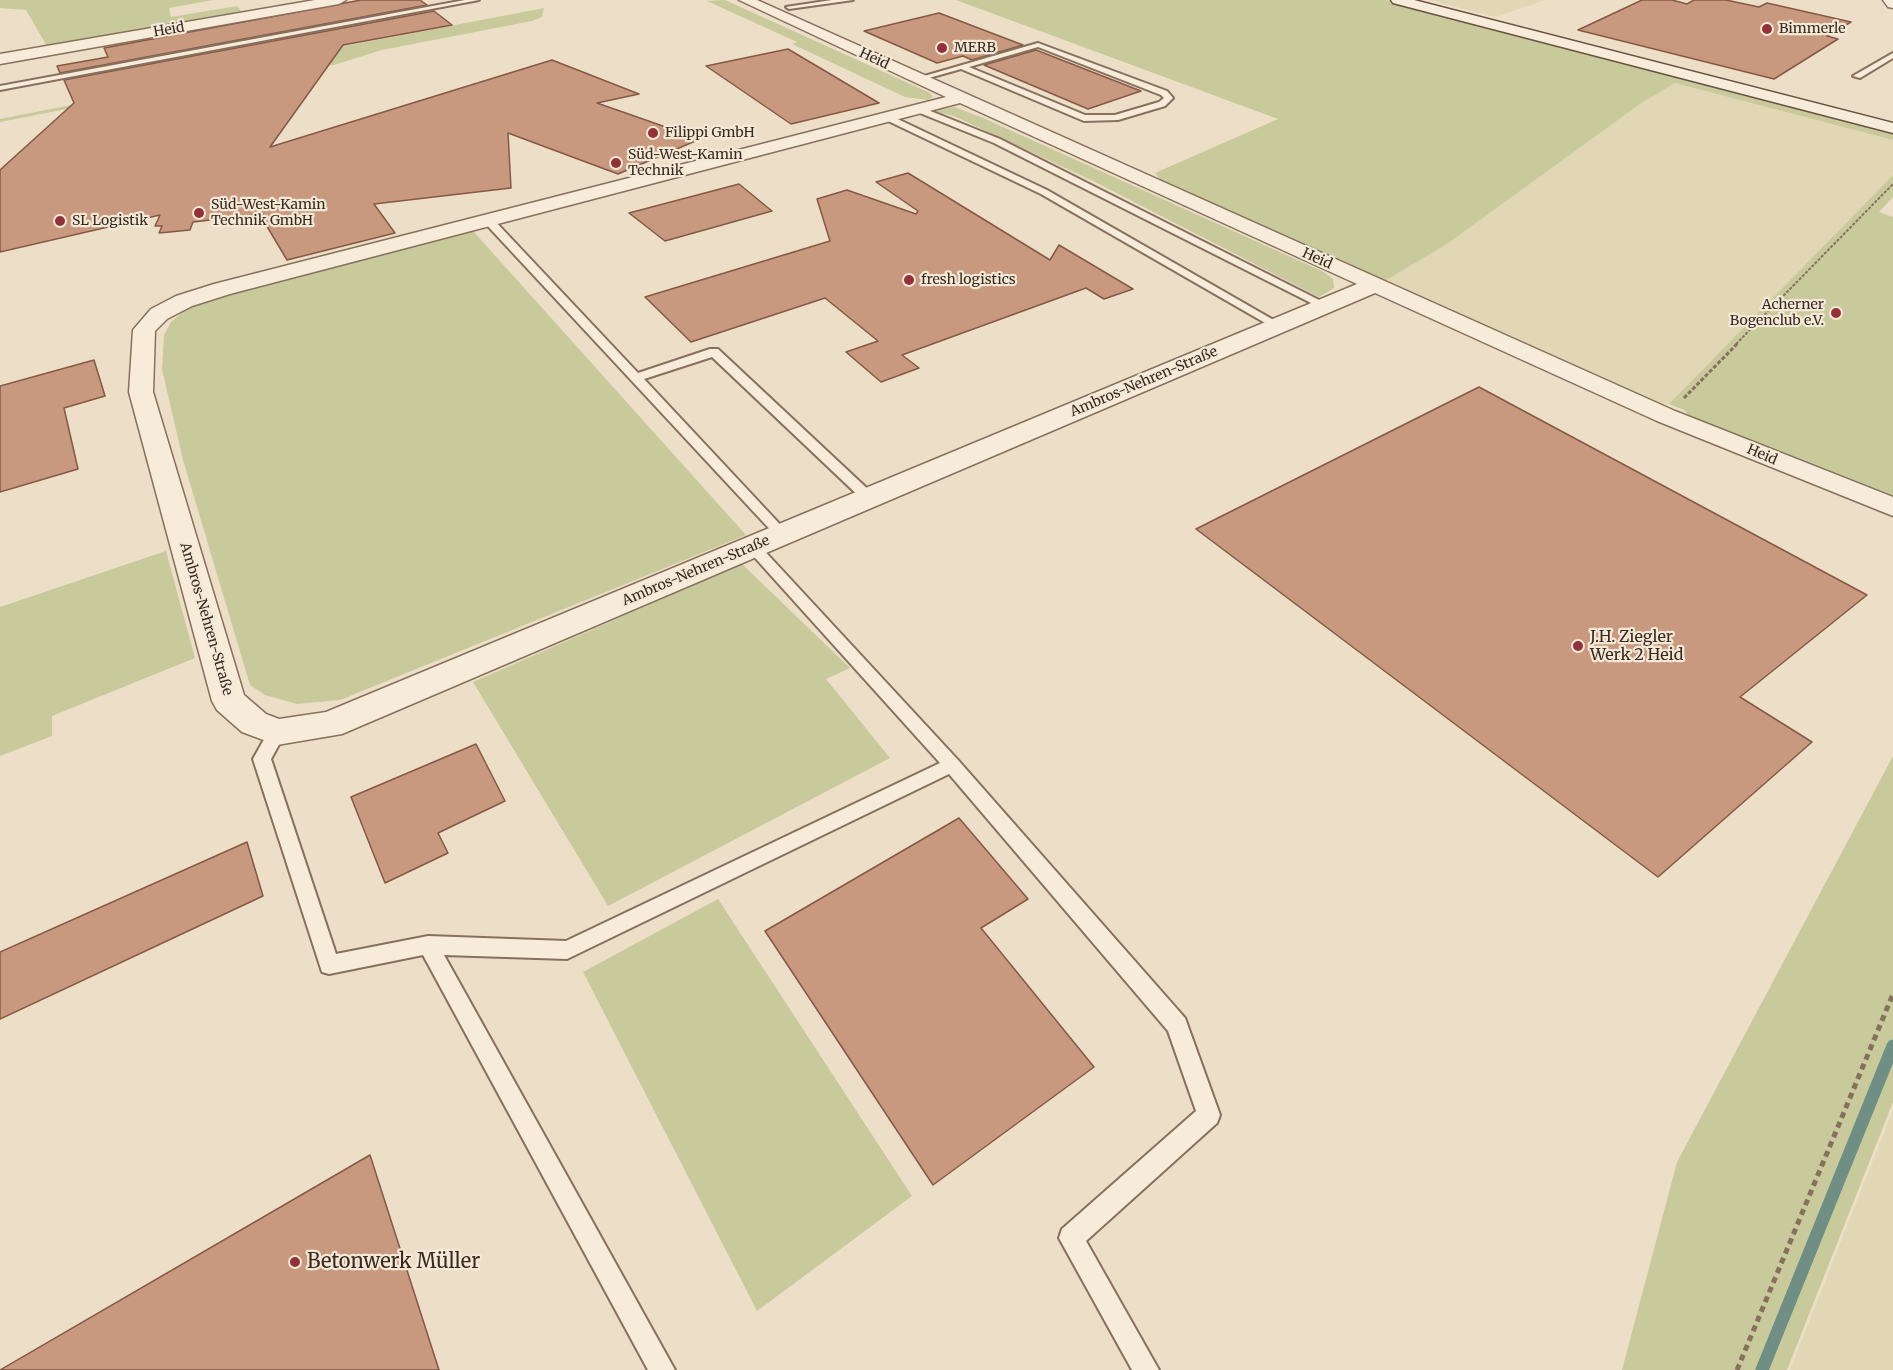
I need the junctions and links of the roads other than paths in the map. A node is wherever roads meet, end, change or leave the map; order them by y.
1 (339, 0) edge
2 (476, 0) edge
3 (746, 0) edge
4 (811, 0) edge
5 (850, 0) edge
6 (1398, 0) edge
7 (1890, 0) edge
8 (1893, 4) edge
9 (781, 10) junction
10 (1893, 56) edge
11 (0, 59) edge
12 (962, 67) junction
13 (1857, 76) dead end
14 (918, 79) junction
15 (0, 88) edge
16 (960, 98) junction
17 (918, 109) junction
18 (887, 117) junction
19 (1893, 128) edge
20 (488, 220) junction
21 (1375, 285) junction
22 (1325, 306) junction
23 (1278, 326) junction
24 (637, 377) junction
25 (868, 497) junction
26 (1893, 507) edge
27 (782, 534) junction
28 (753, 547) junction
29 (276, 732) junction
30 (952, 765) junction
31 (428, 945) junction
32 (662, 1370) edge
33 (1146, 1370) edge

1 - 11 street, Heid
2 - 15 lane
3 - 9 street, Heid
4 - 9 lane
5 - 9 lane
6 - 19 street
7 - 8 street
9 - 14 street, Heid
10 - 13 lane
12 - 12 lane
12 - 14 lane
14 - 16 street, Heid
16 - 17 street, Ambros-Nehren-Straße
16 - 21 street, Heid
17 - 18 street, Ambros-Nehren-Straße
17 - 22 lane
18 - 20 street, Ambros-Nehren-Straße
18 - 23 lane
20 - 24 lane
20 - 29 street, Ambros-Nehren-Straße
21 - 22 street, Ambros-Nehren-Straße
21 - 26 street, Heid
22 - 23 street, Ambros-Nehren-Straße
23 - 25 street, Ambros-Nehren-Straße
24 - 25 lane
24 - 27 lane
25 - 27 street, Ambros-Nehren-Straße
27 - 28 street, Ambros-Nehren-Straße
28 - 29 street, Ambros-Nehren-Straße
28 - 30 lane
29 - 31 lane
30 - 31 lane
30 - 33 lane
31 - 32 lane

